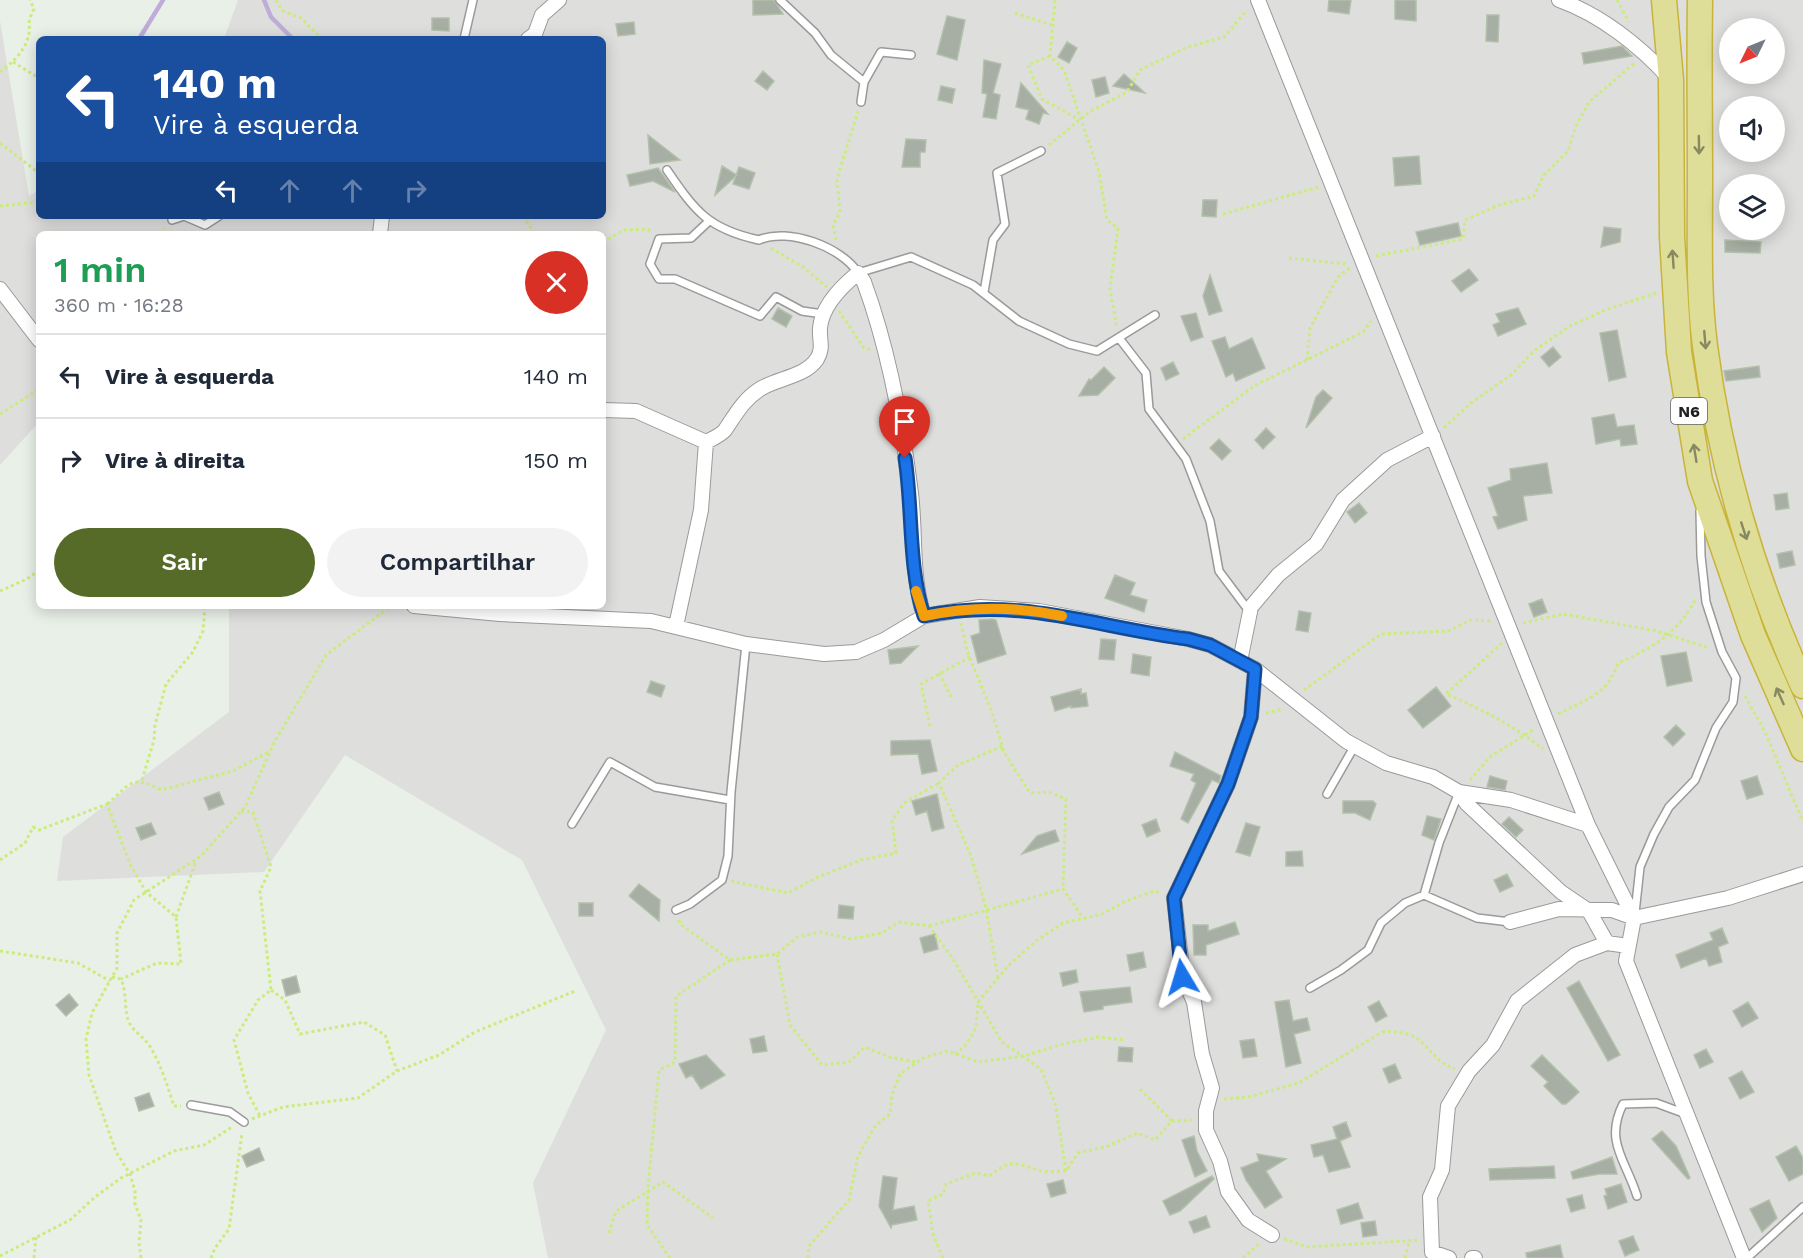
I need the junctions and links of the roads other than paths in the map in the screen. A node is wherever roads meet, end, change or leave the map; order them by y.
1 (473, 0) edge
2 (559, 0) edge
3 (780, 0) edge
4 (1559, 0) edge
5 (1664, 0) edge
6 (1670, 0) edge
7 (1700, 0) edge
8 (1711, 0) edge
9 (1254, 4) edge
10 (465, 36) edge
11 (532, 36) edge
12 (1657, 53) junction
13 (911, 55) dead end
14 (864, 82) junction
15 (1698, 87) junction
16 (861, 102) road end
17 (1041, 152) road end
18 (667, 170) dead end
19 (175, 219) edge
20 (191, 219) edge
21 (214, 219) edge
22 (172, 220) dead end
23 (708, 222) junction
24 (858, 273) junction
25 (0, 289) edge
26 (984, 292) junction
27 (823, 315) junction
28 (1155, 315) dead end
29 (36, 335) edge
30 (1119, 338) junction
31 (606, 410) edge
32 (1433, 436) junction
33 (706, 442) junction
34 (1700, 481) junction
35 (469, 609) edge
36 (500, 610) edge
37 (1250, 613) junction
38 (924, 616) junction
39 (676, 626) junction
40 (746, 644) junction
41 (1240, 661) junction
42 (1255, 669) junction
43 (1803, 686) edge
44 (1354, 747) junction
45 (1803, 749) edge
46 (1459, 792) junction
47 (1327, 794) dead end
48 (730, 800) junction
49 (572, 824) dead end
50 (1588, 825) junction
51 (1803, 874) edge
52 (1424, 895) junction
53 (675, 910) road end
54 (1588, 911) junction
55 (1634, 918) junction
56 (1510, 922) joint
57 (1607, 943) junction
58 (1628, 946) junction
59 (1310, 988) dead end
60 (191, 1105) road end
61 (1686, 1114) junction
62 (244, 1122) road end
63 (1636, 1196) dead end
64 (1803, 1207) edge
65 (1272, 1235) road end
66 (1449, 1258) edge
67 (1746, 1258) edge

1 - 10 lane
2 - 11 street
3 - 14 lane
4 - 12 street
5 - 12 highway
6 - 12 highway, N6
7 - 15 highway, N6
8 - 15 highway
9 - 32 street
34 -> 12 highway, N6
13 - 14 lane
14 - 16 lane
15 -> 43 highway, N6
17 - 26 lane
18 - 23 lane
19 - 22 lane
20 - 21 lane
23 - 24 lane
23 - 27 lane
24 - 26 lane
24 - 27 street
24 - 38 street
25 - 29 street
26 - 30 lane
27 - 33 street
28 - 30 lane
30 - 37 lane
31 - 33 street
32 - 37 street
32 - 50 street
33 - 39 street
45 -> 34 highway, N6
34 - 55 lane
35 - 36 street
36 - 39 street
37 - 41 street
38 - 40 street
38 - 41 street
39 - 40 street
40 - 48 lane
41 - 42 street
42 - 44 street
42 - 65 street
44 - 46 street
44 - 47 lane
46 - 50 street
46 - 52 lane
46 - 54 street
48 - 49 lane
48 - 53 lane
50 - 55 street
51 - 55 street
52 - 56 lane
52 - 59 lane
54 - 55 street
54 - 56 street
54 - 57 street
55 - 58 street
57 - 58 street
57 - 66 street
58 - 61 street
60 - 62 lane
61 - 63 lane
61 - 67 street
64 - 67 lane

